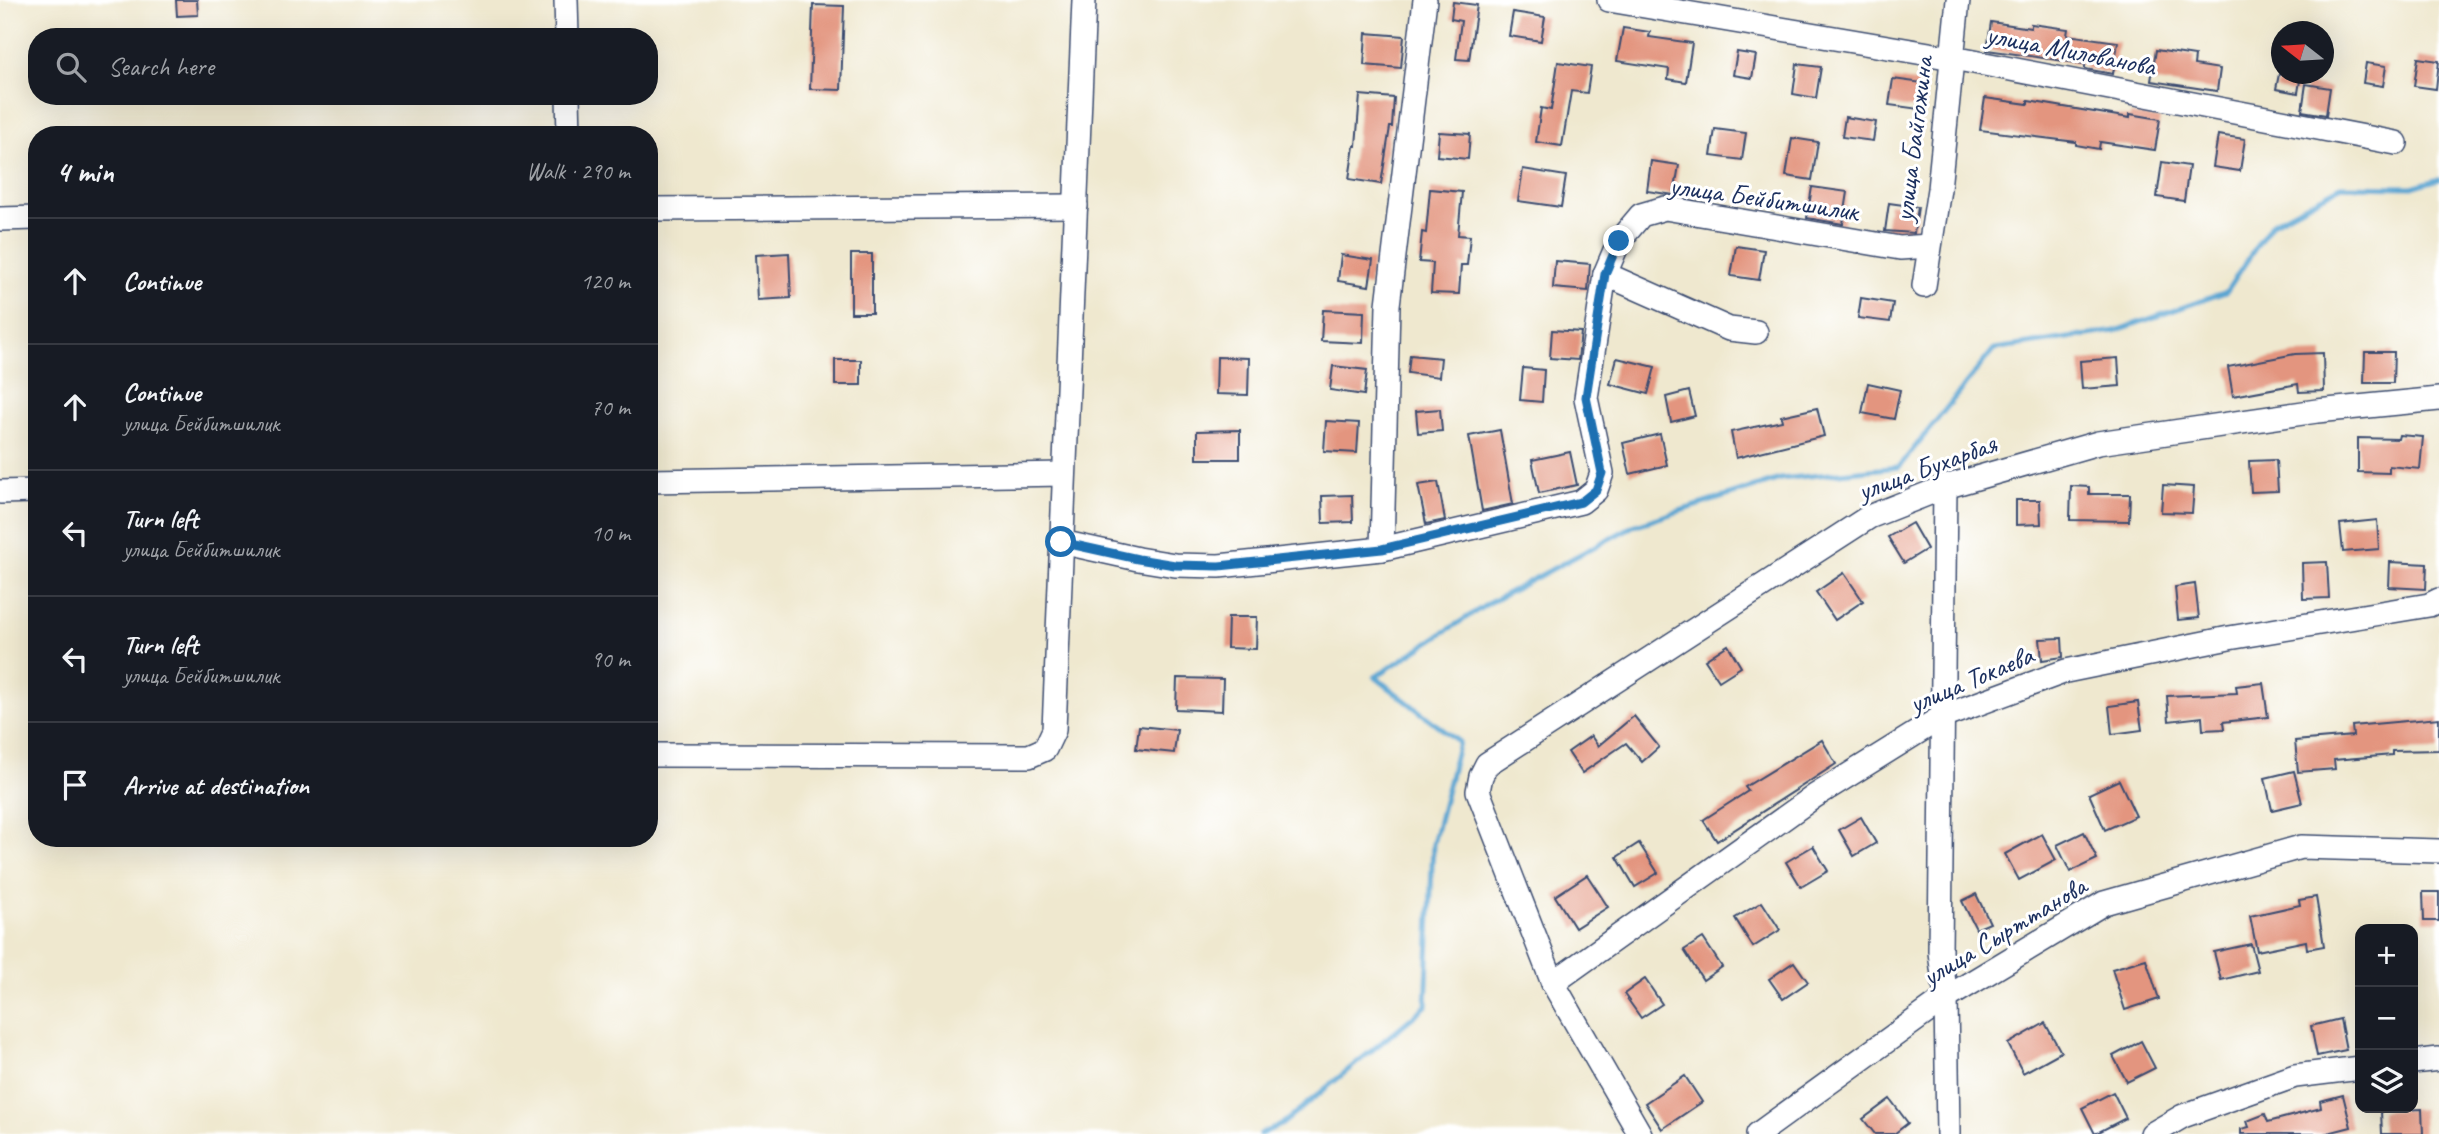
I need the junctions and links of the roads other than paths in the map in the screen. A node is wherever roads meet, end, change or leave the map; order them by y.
1 (566, 0) edge
2 (1084, 0) edge
3 (1425, 0) edge
4 (1609, 0) edge
5 (1958, 0) edge
6 (567, 28) edge
7 (1953, 58) junction
8 (568, 105) edge
9 (569, 126) edge
10 (2396, 143) dead end
11 (1076, 206) junction
12 (658, 209) edge
13 (28, 218) edge
14 (0, 219) edge
15 (1929, 246) junction
16 (1605, 274) junction
17 (1924, 286) dead end
18 (1756, 332) dead end
19 (2439, 399) edge
20 (1064, 474) junction
21 (658, 481) edge
22 (1945, 487) junction
23 (28, 491) edge
24 (0, 492) edge
25 (1061, 542) junction
26 (1382, 549) junction
27 (2439, 600) edge
28 (1942, 717) junction
29 (658, 755) edge
30 (2439, 850) edge
31 (1553, 983) junction
32 (1947, 998) junction
33 (2439, 1059) edge
34 (2418, 1061) edge
35 (2355, 1069) edge
36 (1640, 1134) edge
37 (1758, 1134) edge
38 (1948, 1134) edge
39 (2152, 1134) edge

1 - 6 street
2 - 11 street
3 - 26 street
4 - 7 street, улица Милованова
5 - 7 street, улица Байгожина
7 - 10 street, улица Милованова
7 - 15 street, улица Байгожина
8 - 9 street
11 - 12 street
11 - 20 street
13 - 14 street
15 - 16 street, улица Бейбитшилик
15 - 17 street, улица Байгожина
16 - 18 street
16 - 26 street, улица Бейбитшилик
19 - 22 street, улица Бухарбая
20 - 21 street
20 - 25 street
22 - 28 street
22 - 31 street, улица Бухарбая
23 - 24 street
25 - 26 street, улица Бейбитшилик
25 - 29 street
27 - 28 street, улица Токаева
28 - 31 street, улица Токаева
28 - 32 street
30 - 32 street, улица Сырттанова
31 - 36 street
32 - 37 street, улица Сырттанова
32 - 38 street
33 - 34 street
35 - 39 street

